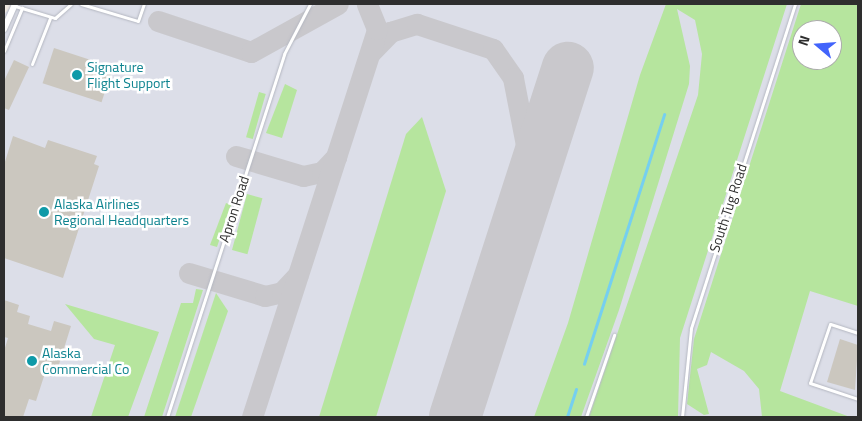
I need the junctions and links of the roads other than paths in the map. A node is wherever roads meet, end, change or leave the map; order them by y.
1 (71, 4) edge
2 (81, 4) edge
3 (144, 4) edge
4 (310, 4) edge
5 (795, 4) edge
6 (14, 5) edge
7 (22, 8) junction
8 (50, 18) junction
9 (4, 30) edge
10 (4, 51) edge
11 (32, 64) dead end
12 (858, 333) edge
13 (614, 335) dead end
14 (858, 399) edge
15 (167, 417) edge
16 (586, 417) edge
17 (682, 417) edge

1 - 8 lane
2 - 3 lane
4 - 15 lane, Apron Road
5 - 17 lane, South Tug Road
6 - 7 lane
6 - 9 street
7 - 8 lane
7 - 10 lane
8 - 11 lane
12 - 14 lane
13 - 16 lane

